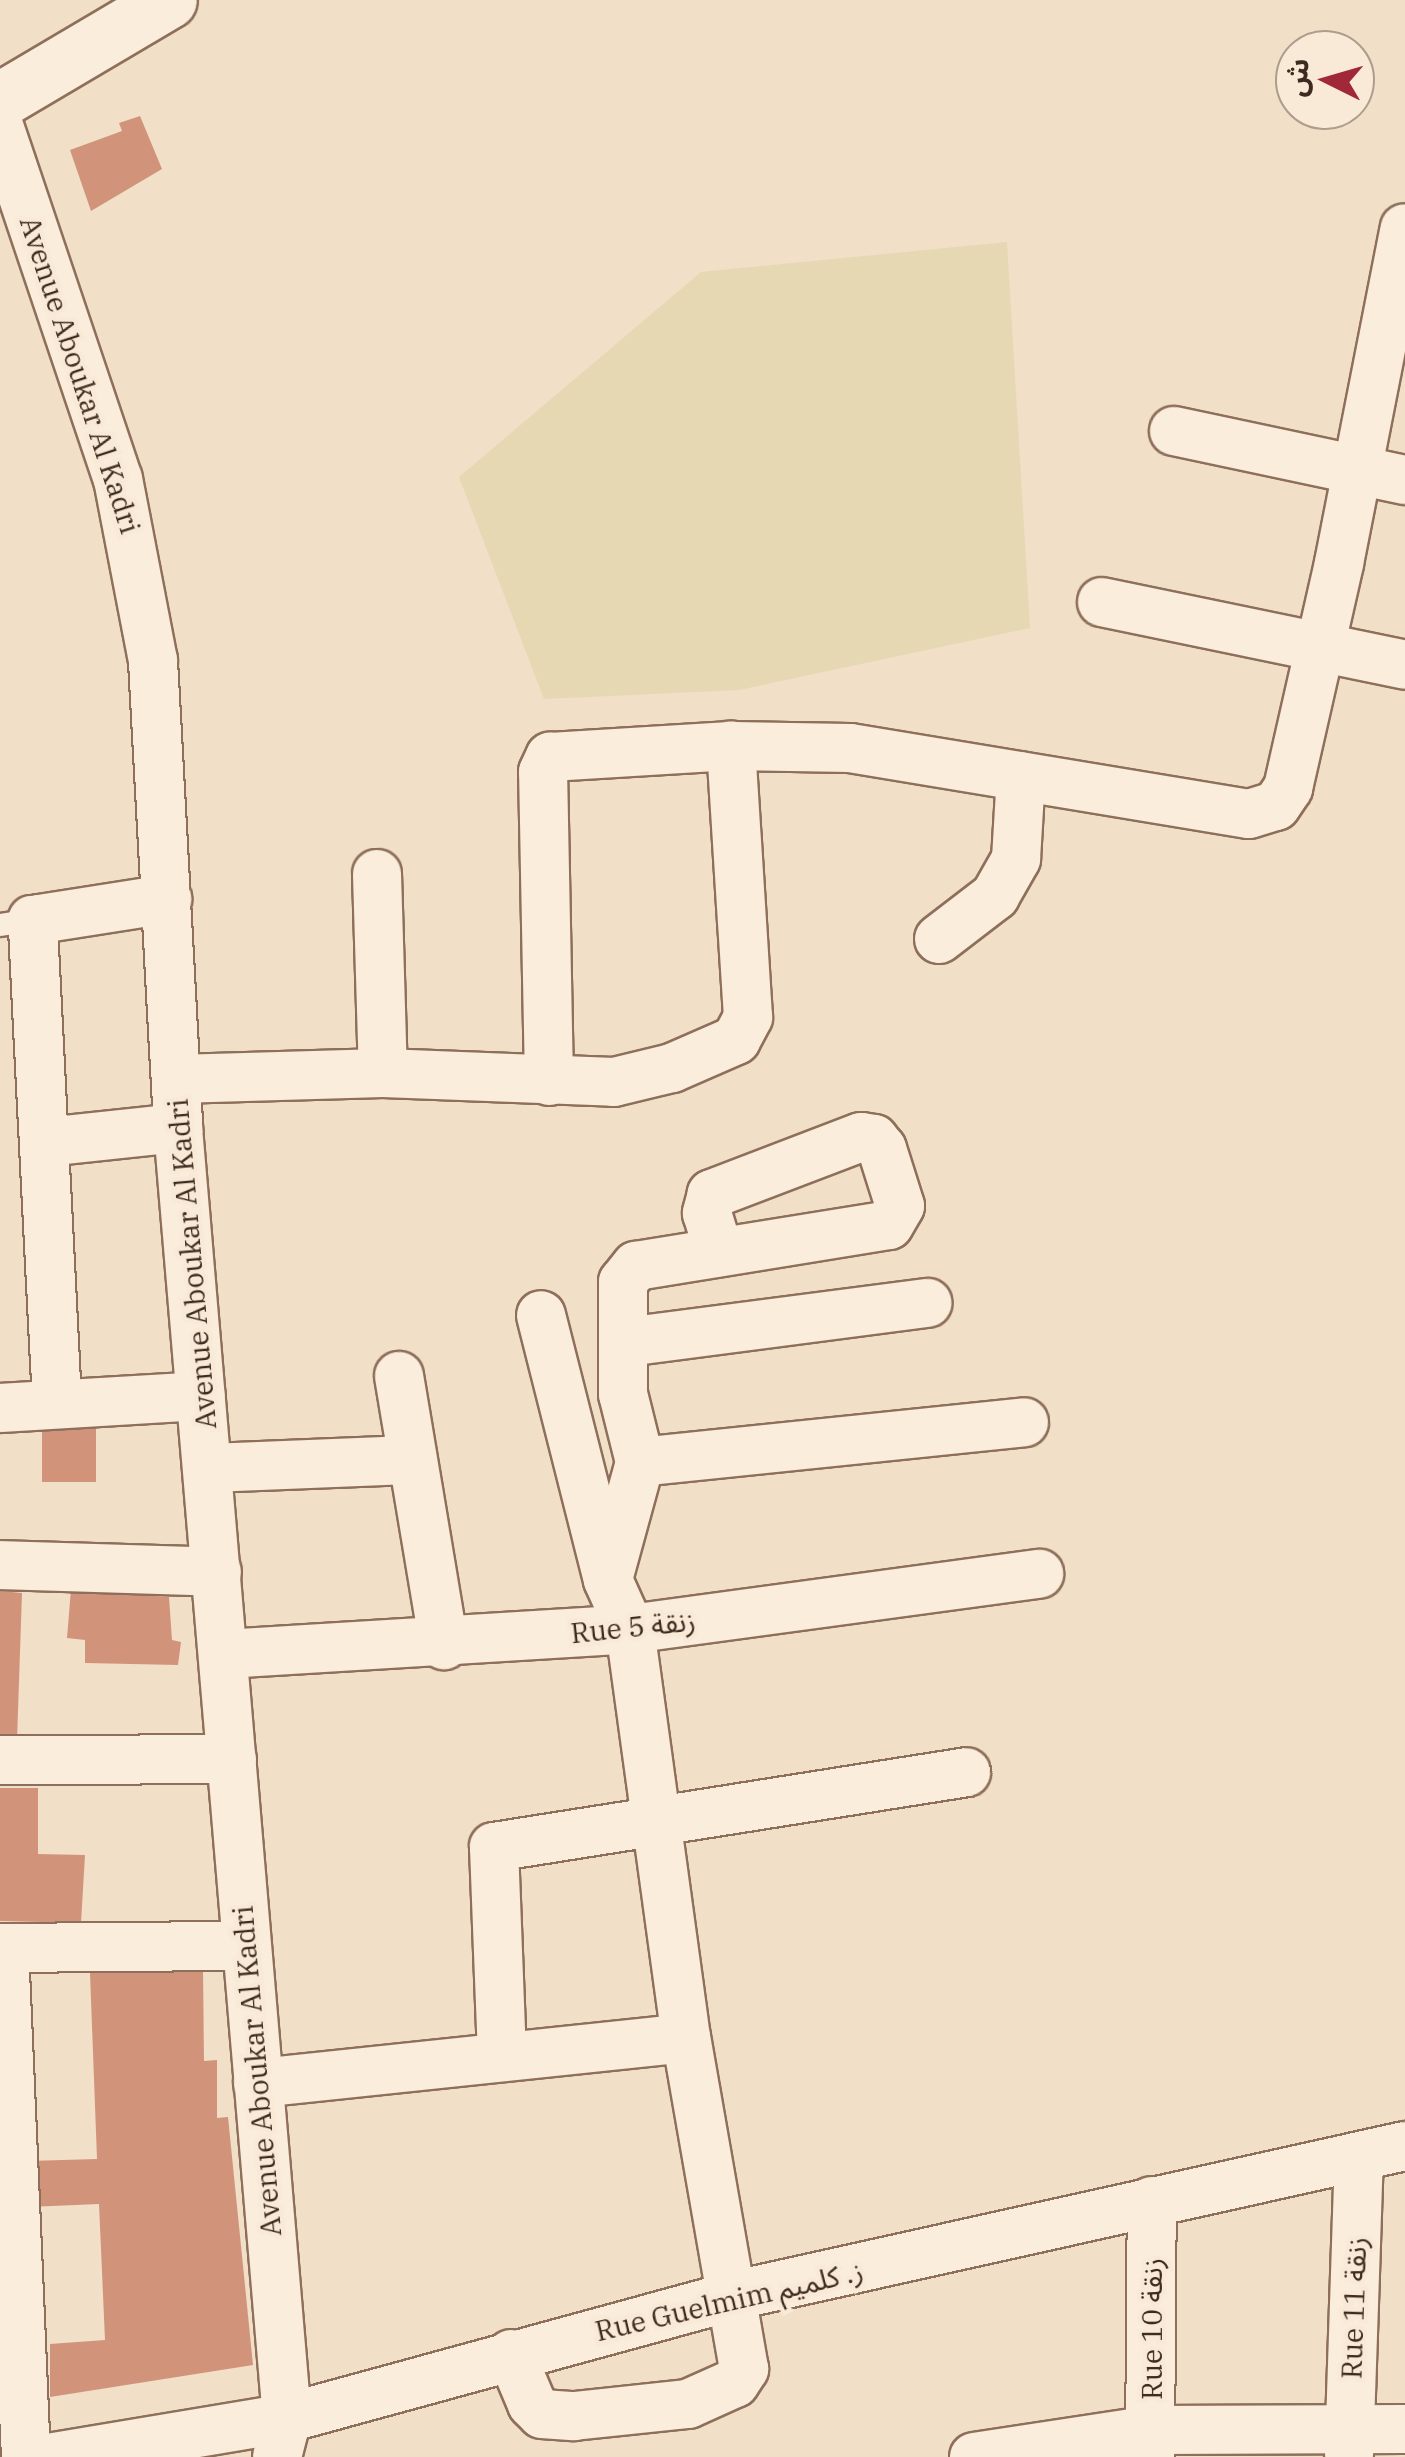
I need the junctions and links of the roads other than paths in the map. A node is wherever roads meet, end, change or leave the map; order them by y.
1 (169, 0) edge
2 (0, 100) edge
3 (0, 129) edge
4 (1405, 228) edge
5 (1174, 431) dead end
6 (1354, 468) junction
7 (1405, 480) edge
8 (1102, 602) dead end
9 (1319, 645) junction
10 (1405, 665) edge
11 (731, 746) junction
12 (1021, 776) junction
13 (377, 874) dead end
14 (167, 900) junction
15 (17, 922) edge
16 (939, 938) dead end
17 (383, 1074) junction
18 (177, 1079) junction
19 (549, 1081) junction
20 (178, 1128) junction
21 (45, 1142) junction
22 (718, 1252) dead end
23 (927, 1303) dead end
24 (542, 1315) dead end
25 (626, 1342) junction
26 (399, 1376) dead end
27 (201, 1396) junction
28 (57, 1402) junction
29 (0, 1408) edge
30 (1024, 1422) dead end
31 (410, 1460) junction
32 (640, 1462) junction
33 (208, 1468) junction
34 (0, 1565) edge
35 (217, 1572) junction
36 (1040, 1574) dead end
37 (608, 1580) junction
38 (630, 1628) junction
39 (444, 1645) junction
40 (224, 1654) junction
41 (232, 1759) junction
42 (0, 1760) edge
43 (966, 1772) dead end
44 (660, 1817) junction
45 (246, 1946) junction
46 (2, 1948) edge
47 (686, 2038) junction
48 (502, 2056) junction
49 (258, 2083) junction
50 (1405, 2146) edge
51 (1358, 2158) junction
52 (1152, 2201) junction
53 (736, 2295) junction
54 (511, 2354) junction
55 (1405, 2429) edge
56 (282, 2438) edge
57 (1350, 2442) edge
58 (1151, 2444) edge
59 (26, 2457) edge
60 (54, 2457) edge
61 (318, 2457) edge
62 (974, 2457) edge

1 - 2 main road
3 - 14 street, Avenue Aboukar Al Kadri
4 - 6 street
5 - 6 street
6 - 7 street
6 - 9 street
8 - 9 street
9 - 10 street
9 - 12 street
11 - 12 street
11 - 19 street
11 - 19 street
12 - 16 street
13 - 17 street
14 - 15 street
14 - 18 street, Avenue Aboukar Al Kadri
15 - 21 street
17 - 18 street
17 - 19 street
18 - 20 street, Avenue Aboukar Al Kadri
20 - 21 street
20 - 27 street, Avenue Aboukar Al Kadri
21 - 28 street
22 - 25 street
23 - 25 street
24 - 37 street
25 - 32 street
26 - 31 street
27 - 28 street
27 - 33 street, Avenue Aboukar Al Kadri
28 - 29 street
30 - 32 street
31 - 33 street
31 - 39 street
32 - 37 street
33 - 35 street, Avenue Aboukar Al Kadri
34 - 35 street
35 - 40 street, Avenue Aboukar Al Kadri
36 - 38 street, Rue 5 زنقة
37 - 38 street
38 - 39 street, Rue 5 زنقة
38 - 44 street
39 - 40 street, Rue 5 زنقة
40 - 41 street, Avenue Aboukar Al Kadri
41 - 42 street
41 - 45 street, Avenue Aboukar Al Kadri
43 - 44 street
44 - 47 street
44 - 48 street
45 - 46 street
45 - 49 street, Avenue Aboukar Al Kadri
46 - 59 street
47 - 48 street
47 - 53 street
48 - 49 street
49 - 56 street, Avenue Aboukar Al Kadri
50 - 51 street, Rue Guelmim ز. كلميم
51 - 52 street, Rue Guelmim ز. كلميم
51 - 57 street, Rue 11 زنقة
52 - 53 street, Rue Guelmim ز. كلميم
52 - 58 street, Rue 10 زنقة
53 - 54 street, Rue Guelmim ز. كلميم
53 - 54 street
54 - 56 street, Rue Guelmim ز. كلميم
55 - 57 street
56 - 60 street, Rue Guelmim ز. كلميم
56 - 61 street
57 - 58 street
58 - 62 street

